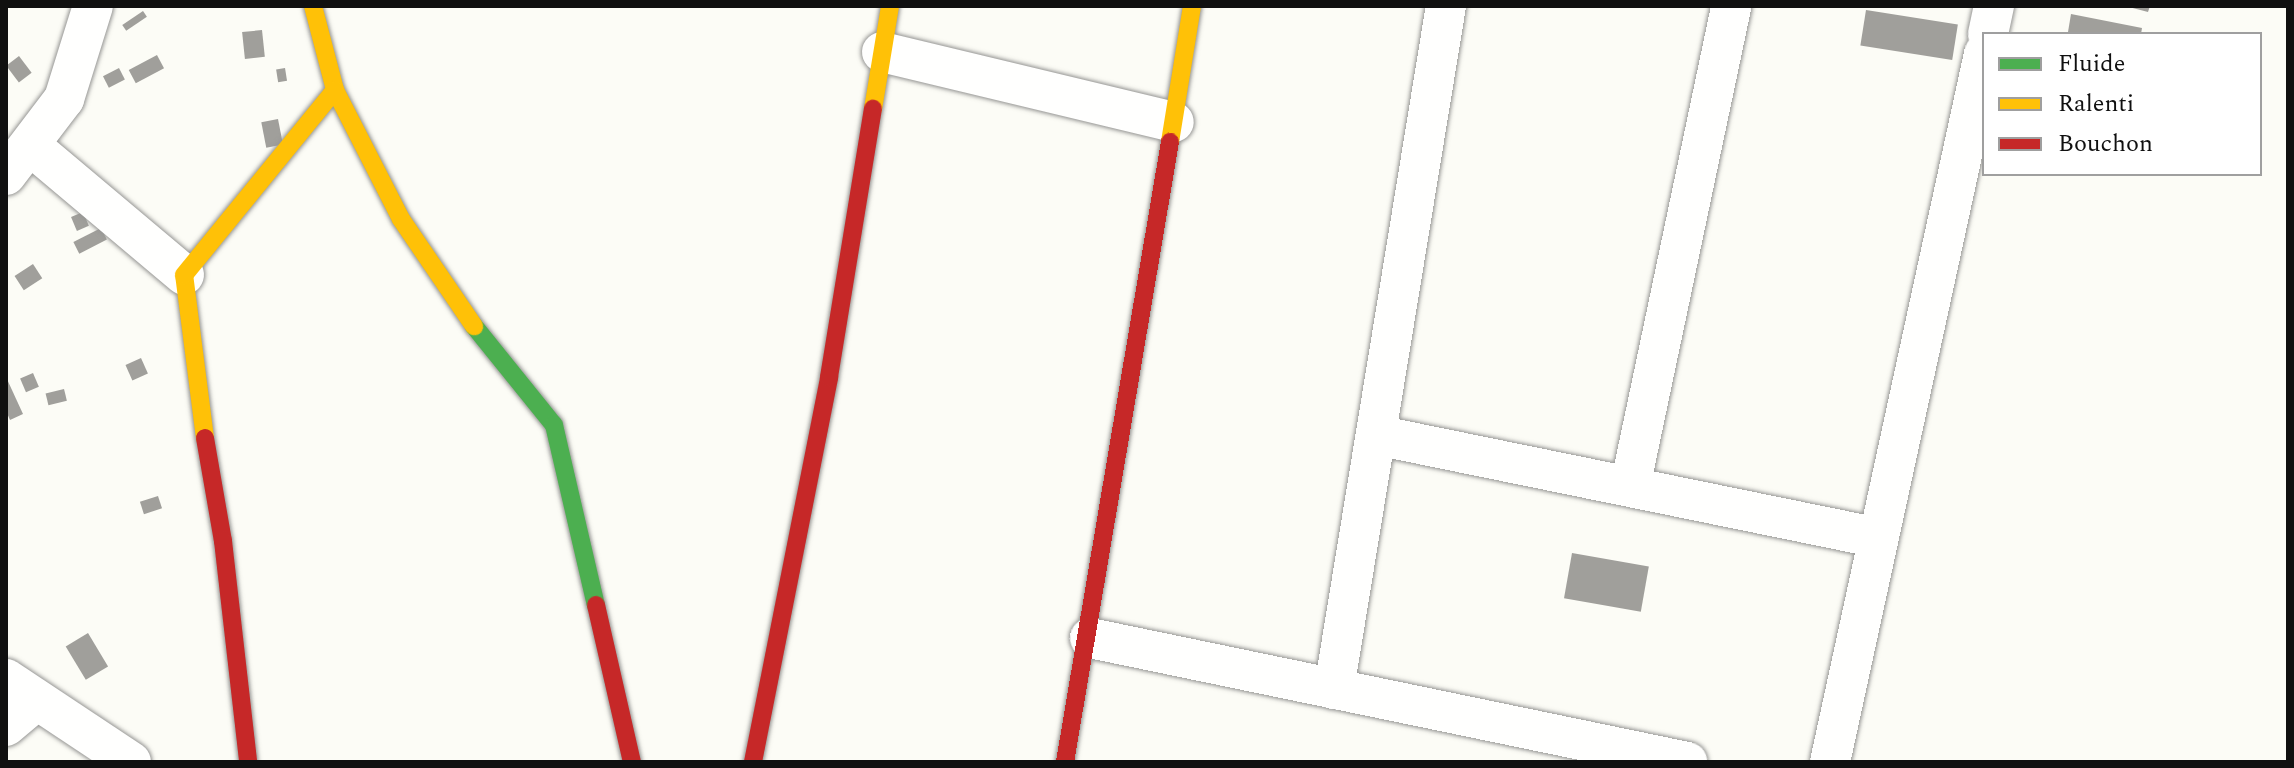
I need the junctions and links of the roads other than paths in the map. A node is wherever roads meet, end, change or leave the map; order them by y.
1 (93, 6) edge
2 (313, 6) edge
3 (890, 6) edge
4 (1192, 6) edge
5 (1446, 6) edge
6 (1731, 6) edge
7 (1994, 6) edge
8 (1988, 32) edge
9 (882, 52) junction
10 (1982, 63) edge
11 (335, 90) junction
12 (1174, 122) junction
13 (18, 161) edge
14 (184, 275) junction
15 (1376, 435) junction
16 (1630, 487) junction
17 (1879, 538) junction
18 (1090, 638) junction
19 (22, 689) edge
20 (1334, 689) junction
21 (6, 726) edge
22 (131, 762) edge
23 (248, 762) edge
24 (632, 762) edge
25 (753, 762) edge
26 (1065, 762) edge
27 (1687, 762) edge
28 (1830, 762) edge

1 - 13 street
2 - 11 street
3 - 9 street
4 - 12 street
5 - 15 street
6 - 16 street
7 - 8 street
9 - 12 street
9 - 25 street
10 - 17 street
11 - 14 street
11 - 24 street
12 - 18 street
13 - 14 street
14 - 23 street
15 - 16 street
15 - 20 street
16 - 17 street
17 - 28 street
18 - 20 street
18 - 26 street
19 - 21 street
19 - 22 street
20 - 27 street

